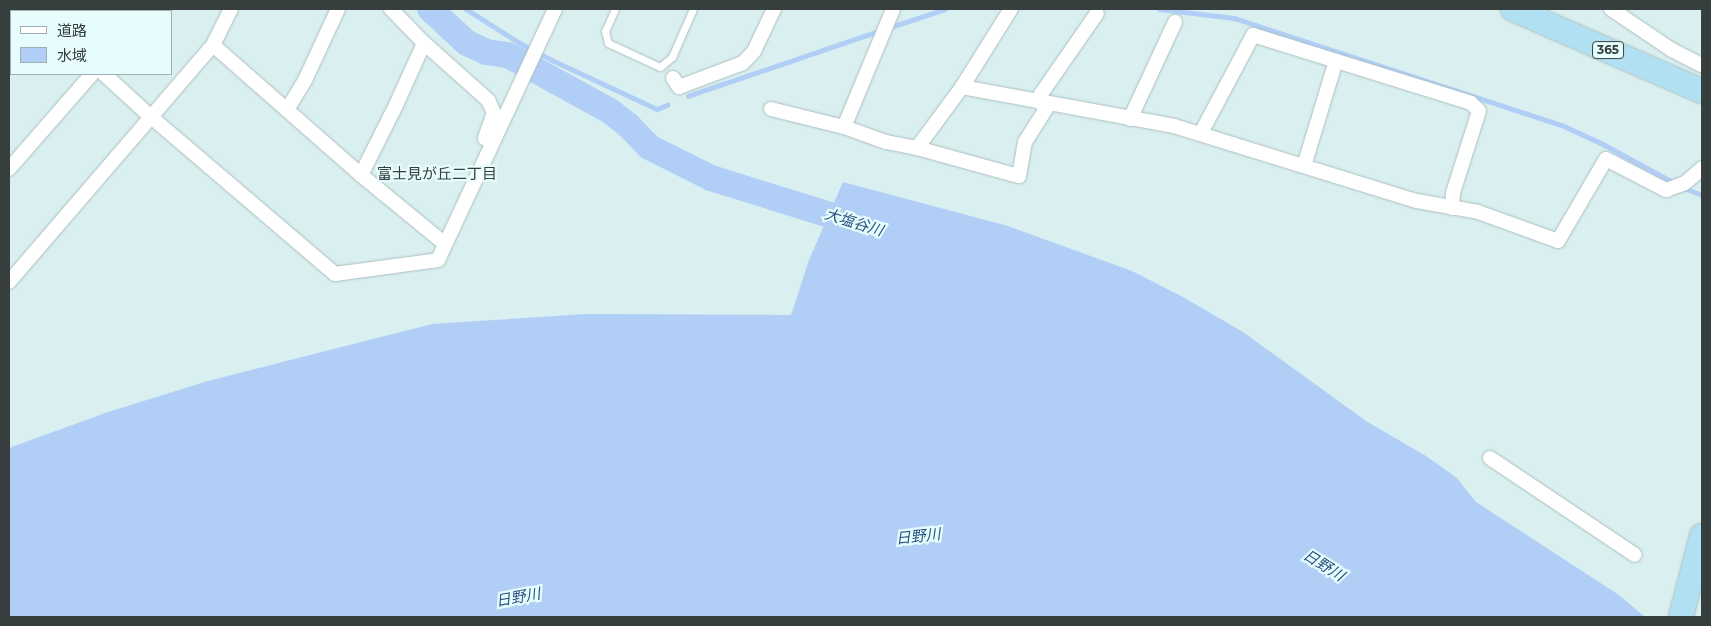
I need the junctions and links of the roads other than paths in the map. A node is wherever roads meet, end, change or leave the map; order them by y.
1 (231, 9) edge
2 (338, 9) edge
3 (391, 9) edge
4 (555, 9) edge
5 (616, 9) edge
6 (693, 9) edge
7 (774, 9) edge
8 (893, 9) edge
9 (1011, 9) edge
10 (1513, 9) edge
11 (1611, 9) edge
12 (1097, 12) dead end
13 (1175, 22) dead end
14 (424, 43) junction
15 (212, 45) junction
16 (1336, 61) junction
17 (1702, 65) edge
18 (91, 75) edge
19 (105, 75) edge
20 (673, 78) dead end
21 (962, 87) junction
22 (1702, 91) edge
23 (1044, 103) junction
24 (771, 109) dead end
25 (287, 110) junction
26 (150, 116) junction
27 (1130, 119) junction
28 (844, 127) junction
29 (1201, 133) junction
30 (917, 148) junction
31 (12, 160) edge
32 (481, 166) junction
33 (1304, 166) junction
34 (1702, 168) edge
35 (361, 175) junction
36 (1452, 208) junction
37 (445, 244) junction
38 (9, 282) edge
39 (1490, 458) dead end
40 (1702, 536) edge
41 (1635, 555) dead end
42 (1702, 596) edge
43 (1681, 617) edge
44 (1696, 617) edge

1 - 15 street
2 - 25 street
3 - 14 street
4 - 32 street
5 - 6 lane
7 - 20 street
8 - 28 street
9 - 21 street
10 - 22 highway, 365
11 - 17 street
12 - 23 street
13 - 27 street
14 - 32 street
14 - 35 street
15 - 25 street
15 - 26 street
16 - 29 street
16 - 33 street
16 - 36 street
18 - 31 street
19 - 26 street
21 - 23 street
21 - 30 street
23 - 27 street
23 - 30 street
24 - 28 street
25 - 35 street
26 - 37 street
26 - 38 street
27 - 29 street
28 - 30 street
29 - 33 street
32 - 37 street
33 - 36 street
34 - 36 street
35 - 37 street
39 - 41 street
40 - 43 highway
42 - 44 highway

